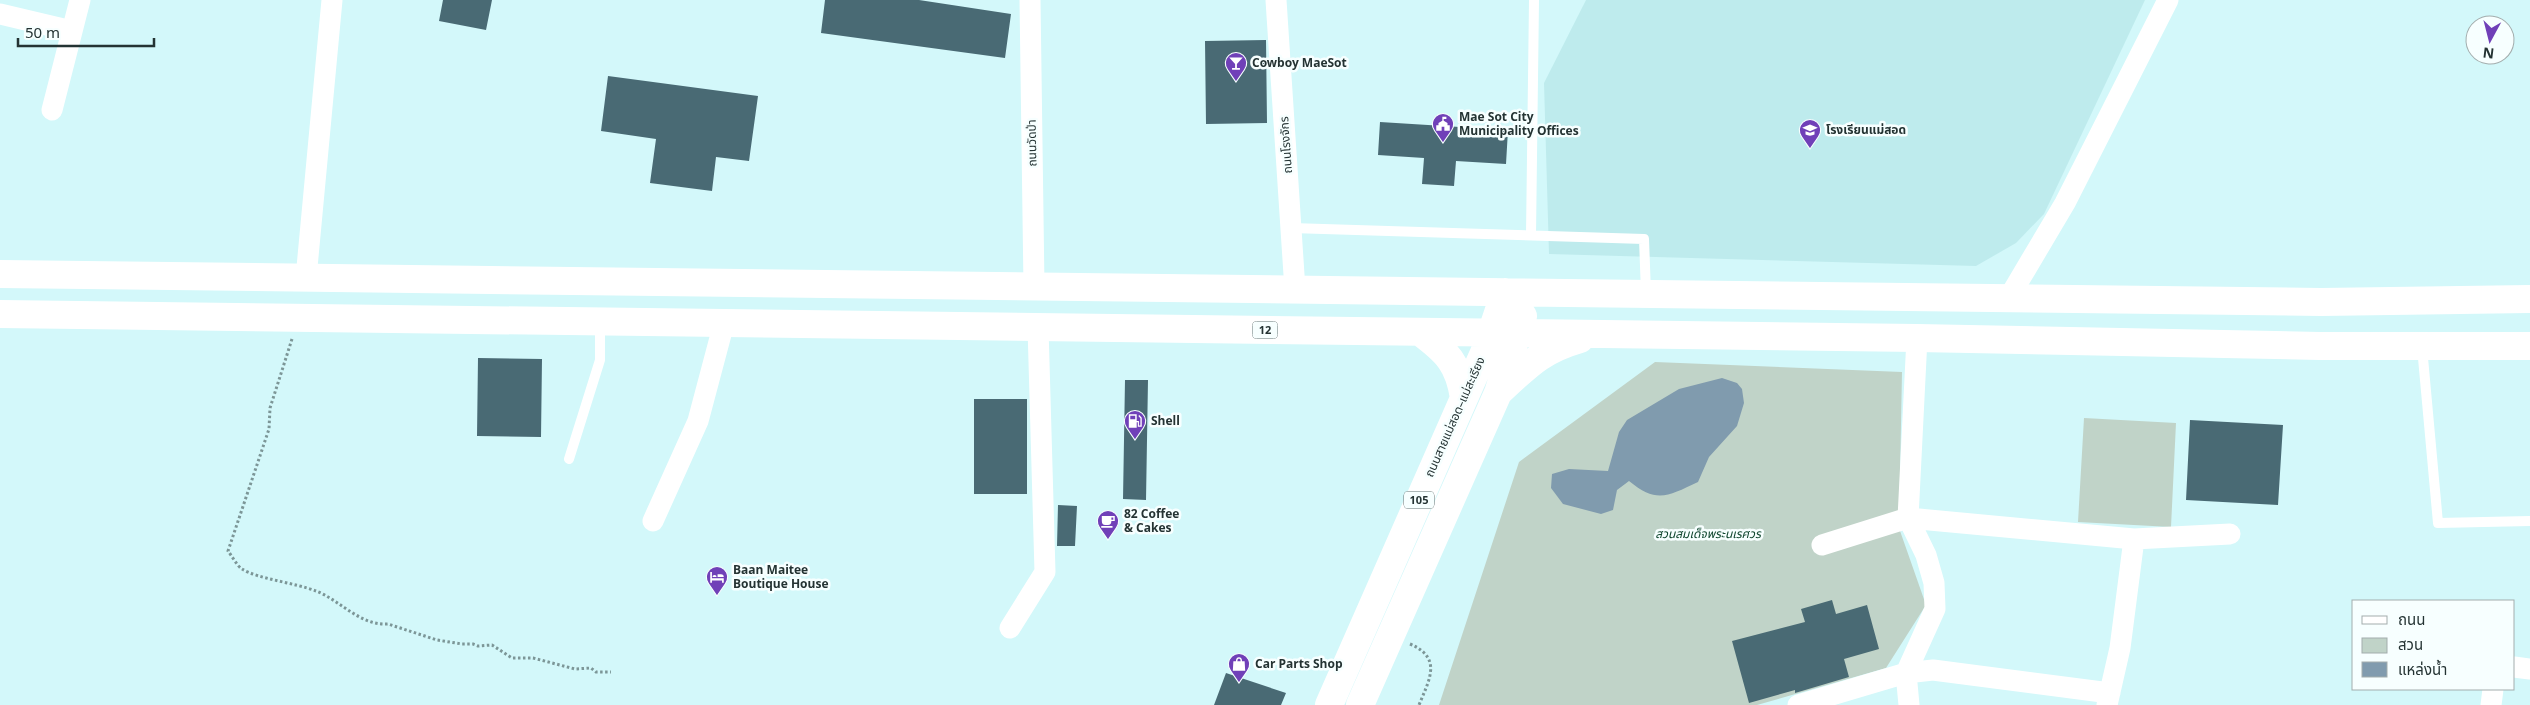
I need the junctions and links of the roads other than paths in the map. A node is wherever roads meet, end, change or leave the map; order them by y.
1 (80, 0) edge
2 (332, 0) edge
3 (1030, 0) edge
4 (1276, 0) edge
5 (1534, 0) edge
6 (2168, 0) edge
7 (0, 14) edge
8 (72, 31) junction
9 (52, 110) dead end
10 (1292, 228) junction
11 (1531, 235) junction
12 (0, 274) edge
13 (306, 278) junction
14 (671, 282) junction
15 (1034, 287) junction
16 (1295, 290) junction
17 (1518, 293) junction
18 (1646, 294) junction
19 (2008, 299) junction
20 (2530, 299) edge
21 (2321, 302) junction
22 (0, 314) edge
23 (600, 322) junction
24 (672, 322) junction
25 (724, 323) junction
26 (1038, 327) junction
27 (1420, 332) junction
28 (1505, 333) junction
29 (1596, 334) junction
30 (1917, 338) junction
31 (2320, 346) junction
32 (2421, 346) junction
33 (2530, 346) edge
34 (1498, 393) junction
35 (1464, 398) junction
36 (569, 459) dead end
37 (1908, 518) junction
38 (653, 521) dead end
39 (2530, 522) edge
40 (2230, 534) dead end
41 (2134, 539) junction
42 (1822, 545) dead end
43 (1010, 628) dead end
44 (2515, 667) edge
45 (2530, 669) edge
46 (1906, 673) junction
47 (2493, 690) edge
48 (2108, 699) edge
49 (1329, 705) edge
50 (1360, 705) edge
51 (1798, 705) edge
52 (1909, 705) edge
53 (2491, 705) edge

1 - 8 street
2 - 13 street
3 - 15 street, ถนนวัดป่า
4 - 10 street, ถนนโรงจักร
5 - 11 lane
6 - 19 street
7 - 8 street
8 - 9 street
10 - 11 lane
10 - 16 street, ถนนโรงจักร
11 - 18 lane
12 - 13 main road
13 - 14 main road
14 - 15 main road
14 - 24 main road
15 - 16 main road
16 - 17 main road
17 - 18 main road
17 - 28 main road, ถนนสายแม่สอด–แม่สะเรียง / 105
18 - 19 main road
19 - 21 main road
20 - 21 main road
21 - 31 main road
22 - 23 main road, 12
23 - 24 main road, 12
23 - 36 lane
24 - 25 main road, 12
25 - 26 main road, 12
25 - 38 street
26 - 27 main road, 12
26 - 43 street
27 - 28 main road, 12
27 - 35 main road
28 - 29 main road, 12
28 - 34 main road, ถนนสายแม่สอด–แม่สะเรียง / 105
28 - 35 main road, ถนนสายแม่สอด–แม่สะเรียง / 105
29 - 30 main road, 12
29 - 34 main road
30 - 31 main road, 12
30 - 37 street
31 - 32 main road, 12
32 - 33 main road, 12
32 - 39 lane
34 - 50 main road, ถนนสายแม่สอด–แม่สะเรียง / 105
35 - 49 main road, ถนนสายแม่สอด–แม่สะเรียง / 105
37 - 41 street
37 - 42 street
37 - 46 street
40 - 41 street
41 - 48 street
44 - 45 street
46 - 48 street
46 - 51 street
46 - 52 street
47 - 53 street

